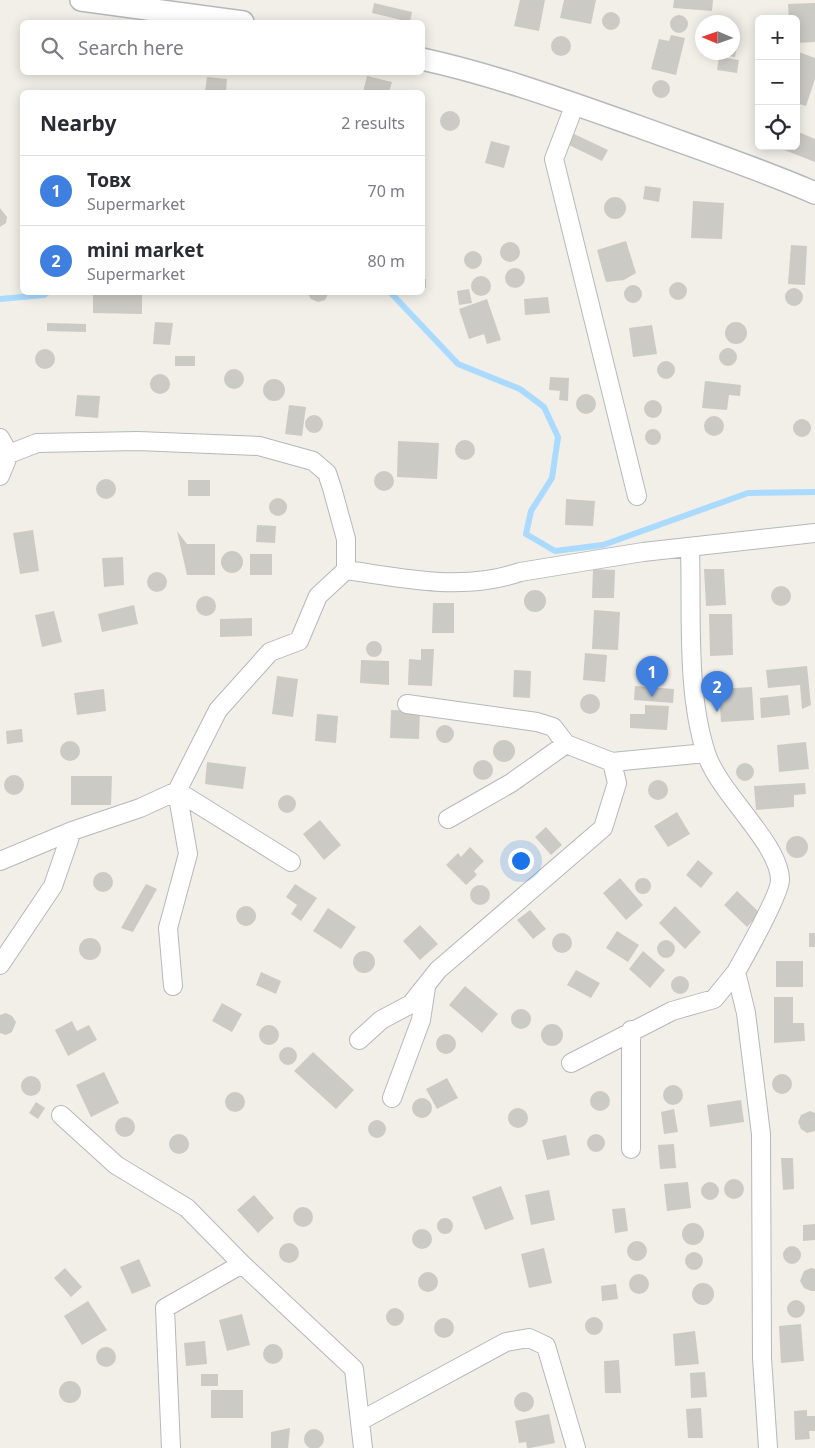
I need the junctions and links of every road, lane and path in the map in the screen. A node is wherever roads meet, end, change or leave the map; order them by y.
1 (82, 0) edge
2 (228, 20) edge
3 (425, 60) edge
4 (575, 104) junction
5 (815, 194) edge
6 (0, 438) edge
7 (9, 454) junction
8 (0, 476) edge
9 (637, 496) dead end
10 (815, 533) edge
11 (690, 548) junction
12 (346, 570) junction
13 (407, 704) dead end
14 (566, 744) junction
15 (706, 753) junction
16 (612, 762) junction
17 (177, 791) junction
18 (448, 819) dead end
19 (72, 830) junction
20 (0, 861) edge
21 (291, 862) dead end
22 (0, 965) edge
23 (736, 972) junction
24 (426, 984) junction
25 (173, 986) dead end
26 (631, 1030) junction
27 (359, 1040) dead end
28 (571, 1063) dead end
29 (392, 1098) dead end
30 (61, 1115) dead end
31 (631, 1149) dead end
32 (242, 1264) junction
33 (360, 1421) junction
34 (171, 1448) edge
35 (363, 1448) edge
36 (576, 1448) edge
37 (768, 1448) edge

1 - 2 street
3 - 4 street
4 - 5 street
4 - 9 street
6 - 7 street
7 - 8 street
7 - 12 street
10 - 11 street
11 - 12 street
11 - 15 street
12 - 17 street
13 - 14 street
14 - 16 street
14 - 18 street
15 - 16 street
15 - 23 street
16 - 24 street
17 - 19 street
17 - 21 street
17 - 25 street
19 - 20 street
19 - 22 street
23 - 26 street
23 - 37 street
24 - 27 street
24 - 29 street
26 - 28 street
26 - 31 street
30 - 32 street
32 - 33 street
32 - 34 street
33 - 35 street
33 - 36 street

